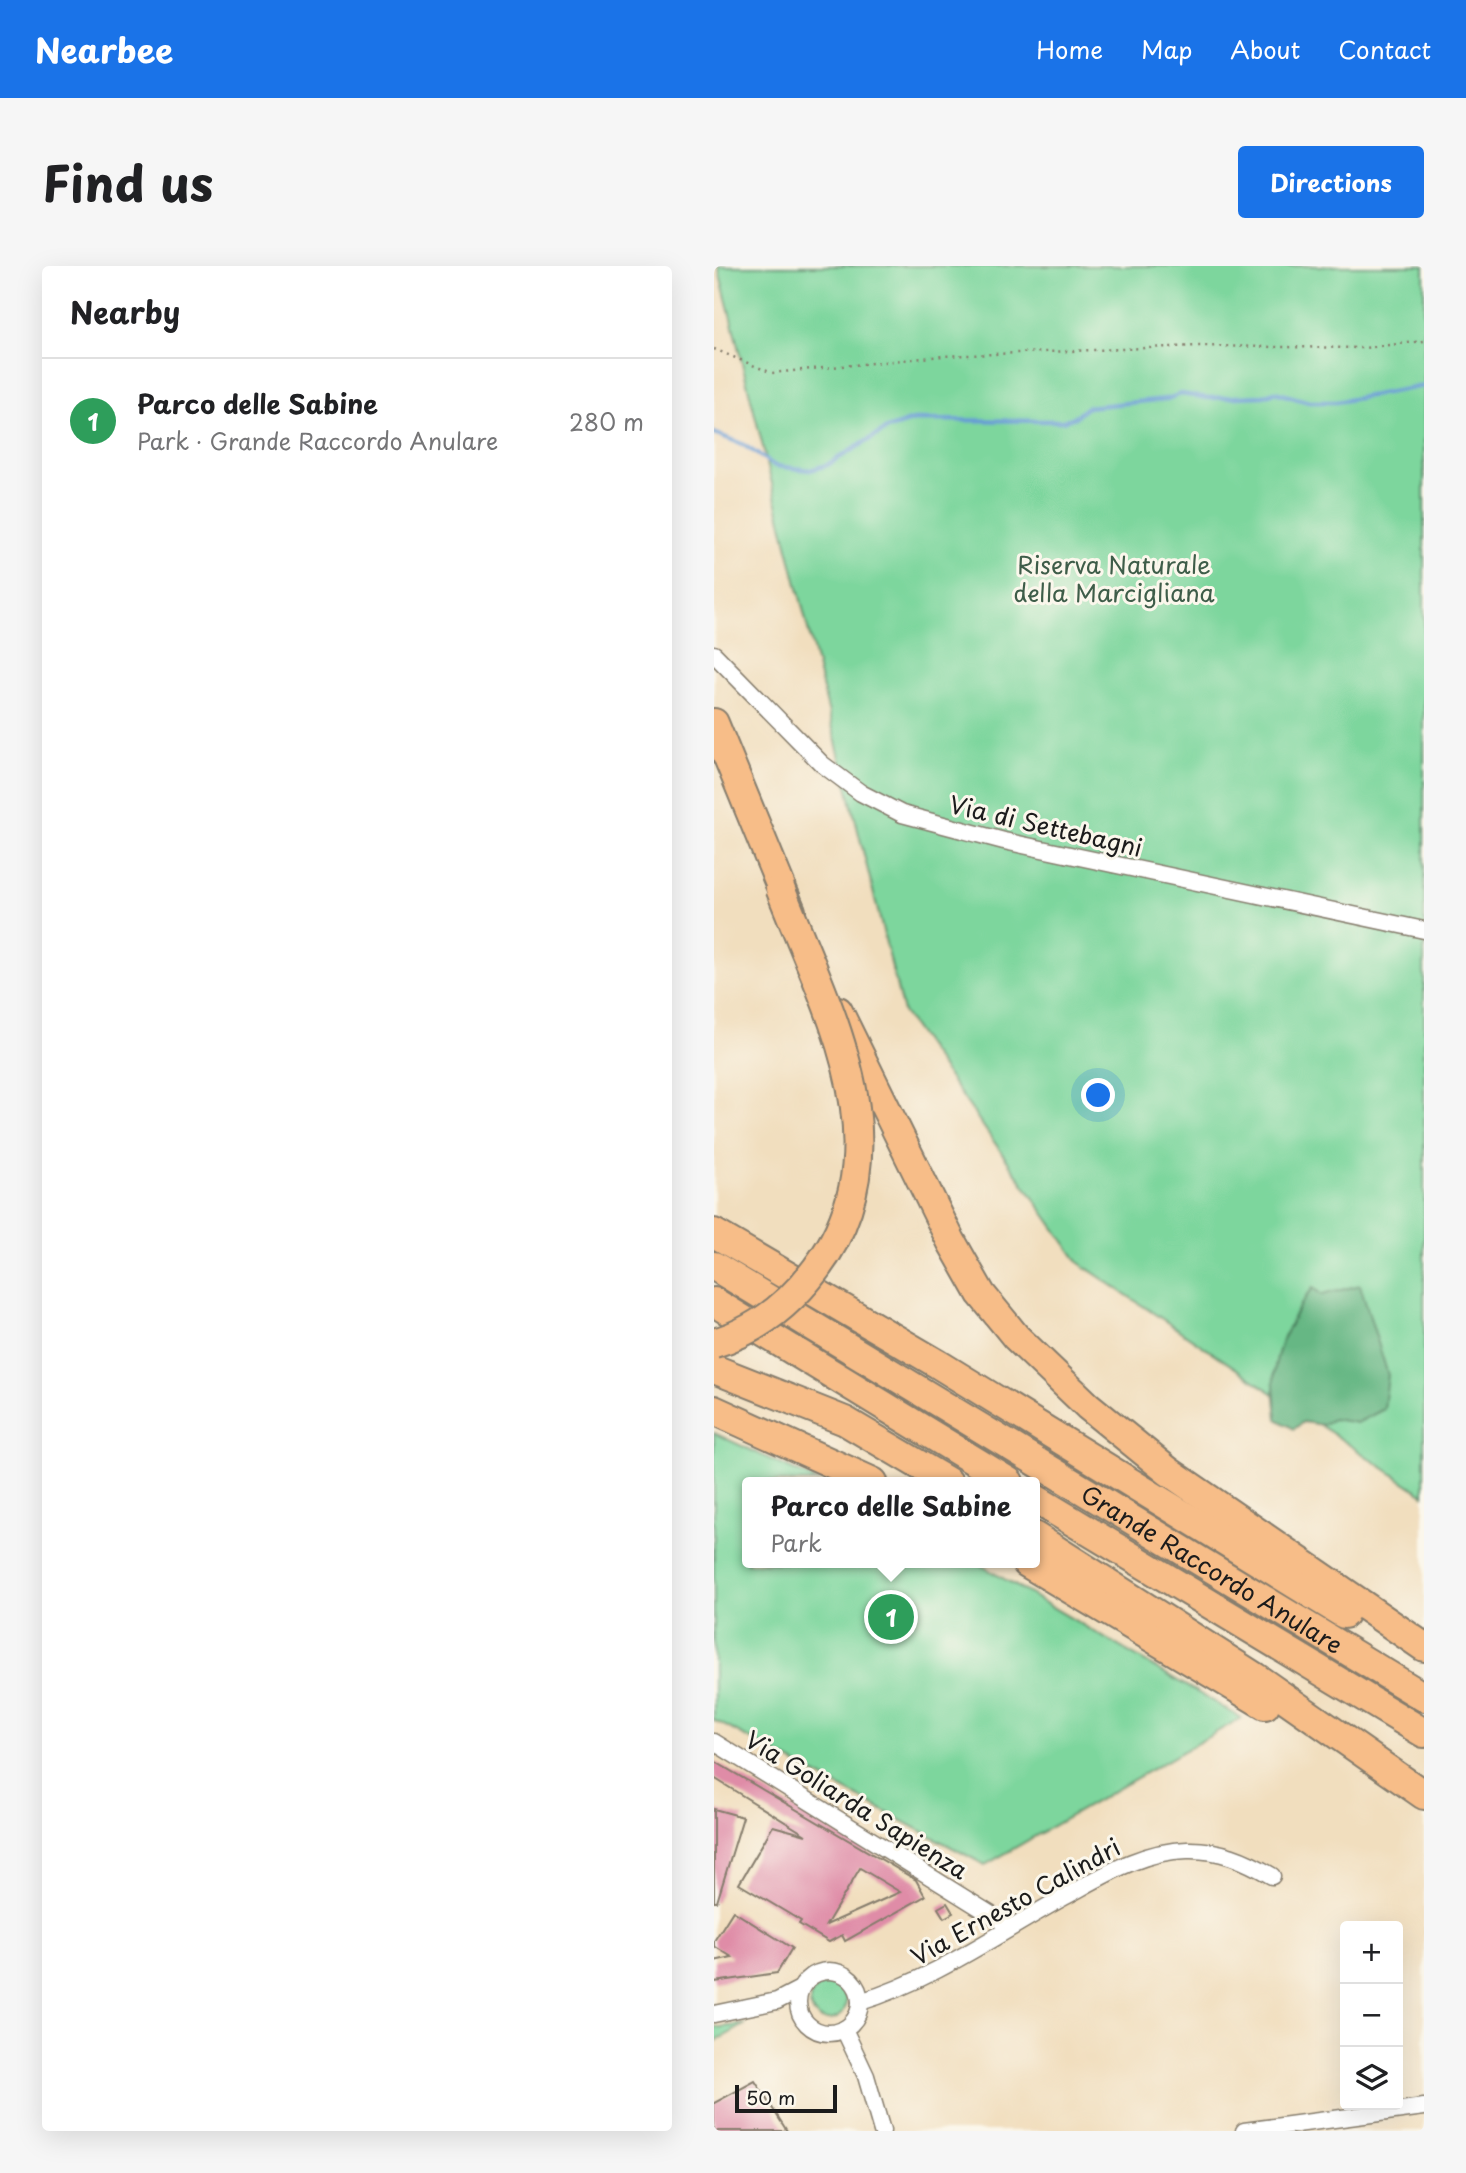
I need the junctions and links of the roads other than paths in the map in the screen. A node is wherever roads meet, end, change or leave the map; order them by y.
1 (714, 654) edge
2 (714, 723) edge
3 (780, 888) junction
4 (1424, 930) edge
5 (714, 1233) edge
6 (714, 1266) edge
7 (714, 1302) edge
8 (714, 1343) edge
9 (714, 1369) edge
10 (714, 1410) edge
11 (862, 1477) edge
12 (940, 1477) edge
13 (1001, 1477) edge
14 (1040, 1502) edge
15 (1040, 1540) edge
16 (1035, 1568) edge
17 (1424, 1647) edge
18 (1424, 1663) edge
19 (1424, 1697) edge
20 (1424, 1733) edge
21 (714, 1742) edge
22 (1424, 1798) edge
23 (1272, 1876) dead end
24 (1011, 1927) junction
25 (800, 1989) junction
26 (860, 2002) junction
27 (714, 2014) edge
28 (844, 2029) junction
29 (1424, 2107) edge
30 (882, 2131) edge
31 (1244, 2131) edge

1 - 4 street, Via di Settebagni
2 - 3 highway
3 - 8 highway, bridge
3 - 17 highway, bridge
5 - 18 highway, Grande Raccordo Anulare
6 - 19 highway, Grande Raccordo Anulare
7 - 13 highway
9 - 12 highway
10 - 11 highway
14 - 20 highway, Grande Raccordo Anulare
15 - 22 highway
16 - 22 highway
21 - 24 street, Via Goliarda Sapienza
23 - 24 street, Via Ernesto Calindri
24 - 26 street, Via Ernesto Calindri
25 - 26 street
25 - 27 street
25 - 28 street
26 - 28 street
28 - 30 street
29 - 31 street

